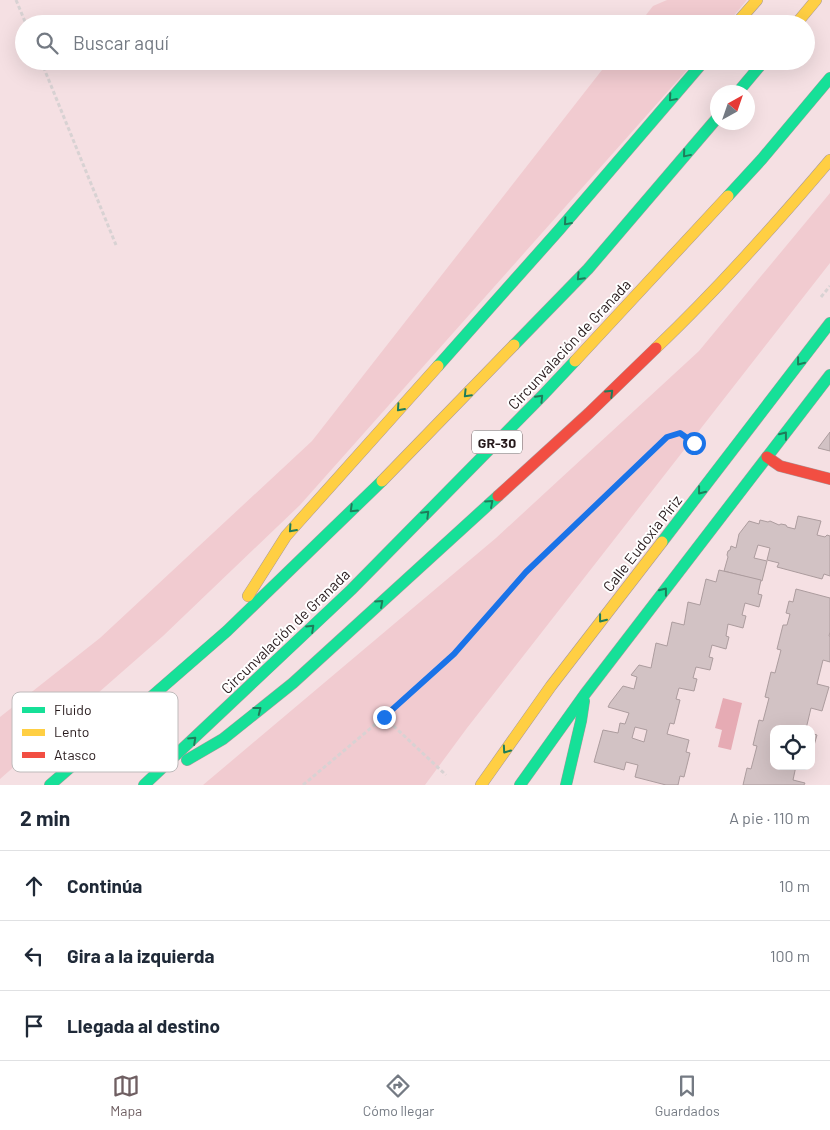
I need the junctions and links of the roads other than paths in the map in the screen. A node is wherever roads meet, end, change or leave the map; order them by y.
1 (757, 0) edge
2 (816, 0) edge
3 (744, 15) edge
4 (804, 15) edge
5 (696, 70) edge
6 (756, 70) edge
7 (830, 78) edge
8 (744, 85) edge
9 (710, 126) edge
10 (830, 160) edge
11 (830, 323) edge
12 (830, 375) edge
13 (767, 457) junction
14 (830, 479) edge
15 (227, 631) junction
16 (157, 692) edge
17 (585, 694) junction
18 (178, 753) edge
19 (178, 765) edge
20 (65, 772) edge
21 (158, 772) edge
22 (166, 772) edge
23 (50, 785) edge
24 (144, 785) edge
25 (481, 785) edge
26 (520, 785) edge
27 (566, 785) edge

1 - 3 main road
2 - 4 main road
5 -> 15 main road
6 - 8 main road
18 -> 7 main road, Circunvalación de Granada / GR-30
9 -> 15 main road
19 -> 10 main road
11 -> 25 main road, Calle Eudoxia Píriz
13 -> 12 main road
13 - 14 main road
17 -> 13 main road
15 - 16 main road
17 - 26 main road
17 - 27 main road
20 - 23 main road
24 -> 21 main road, Circunvalación de Granada / GR-30
24 -> 22 main road

